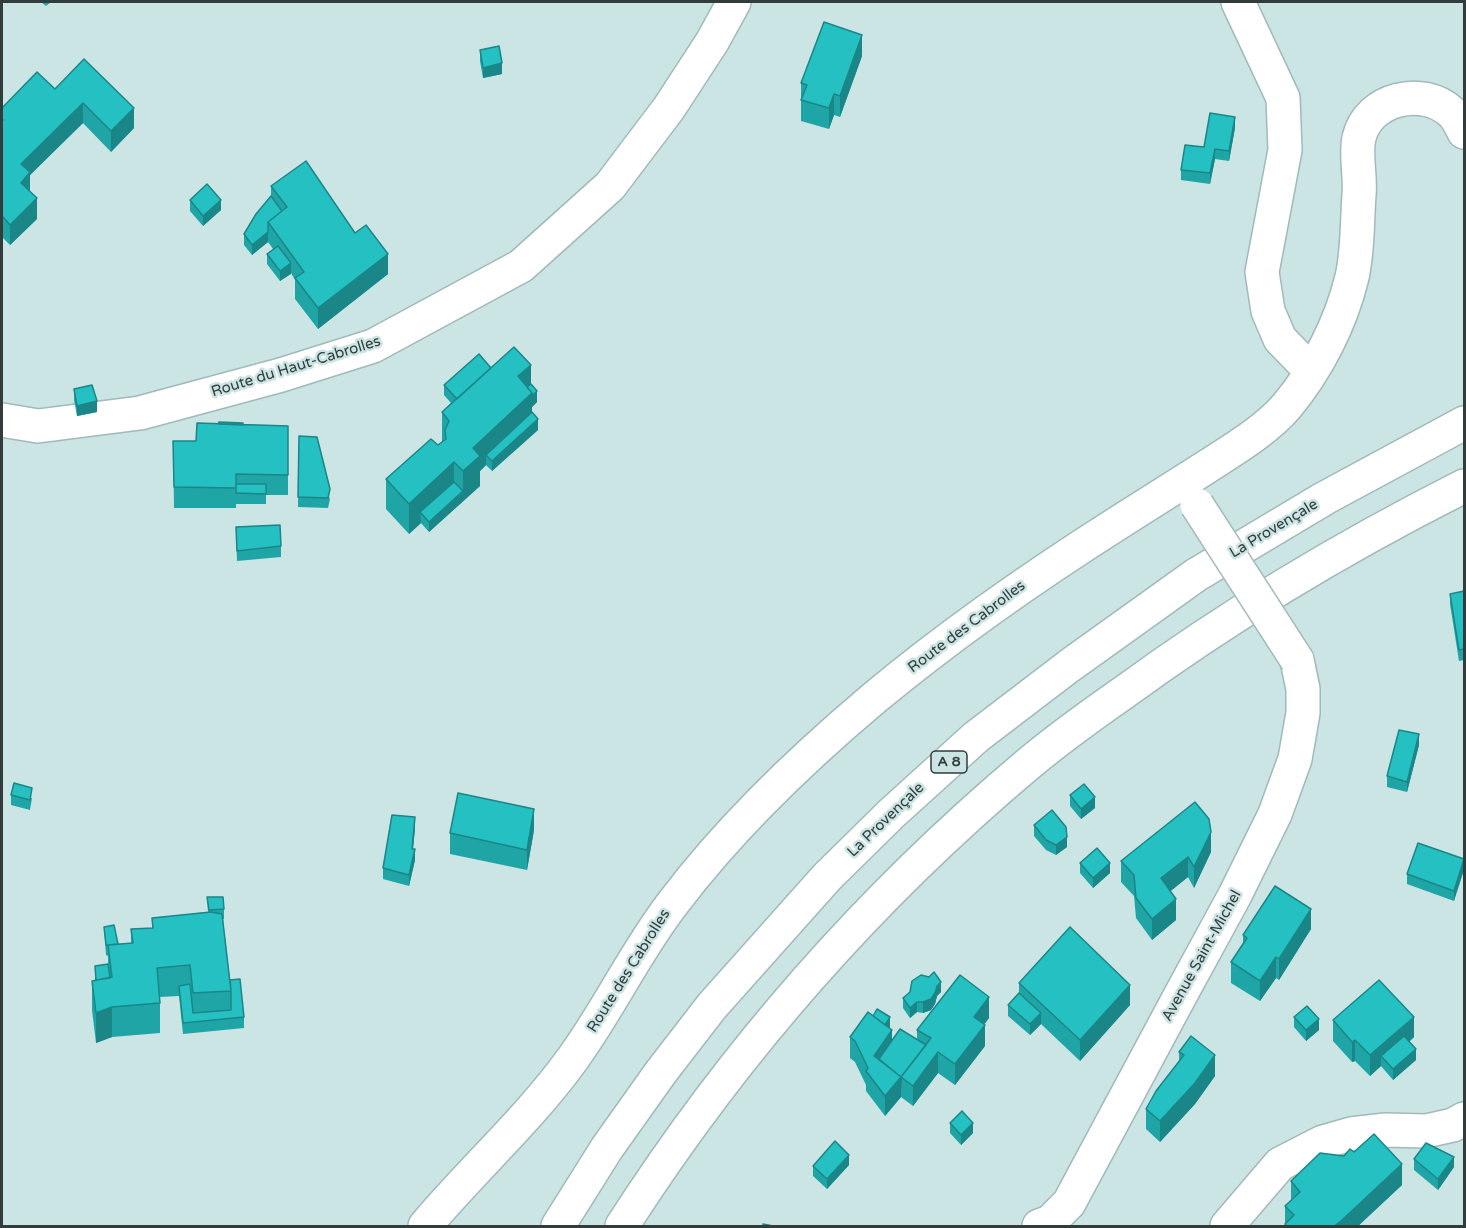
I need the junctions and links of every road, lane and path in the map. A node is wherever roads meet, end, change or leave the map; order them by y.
1 (734, 2) edge
2 (1238, 2) edge
3 (1464, 132) edge
4 (1311, 371) junction
5 (2, 420) edge
6 (1460, 425) edge
7 (1462, 488) edge
8 (1189, 494) junction
9 (1464, 1119) edge
10 (425, 1227) edge
11 (558, 1227) edge
12 (622, 1227) edge
13 (1039, 1227) edge
14 (1227, 1227) edge

1 - 5 main road, Route du Haut-Cabrolles
2 - 4 main road
3 - 4 main road, Route des Cabrolles
4 - 8 main road, Route des Cabrolles
6 - 11 main road, La Provençale / A 8
7 - 12 main road
8 - 10 main road, Route des Cabrolles
8 - 13 main road, Avenue Saint-Michel, bridge
9 - 14 main road

